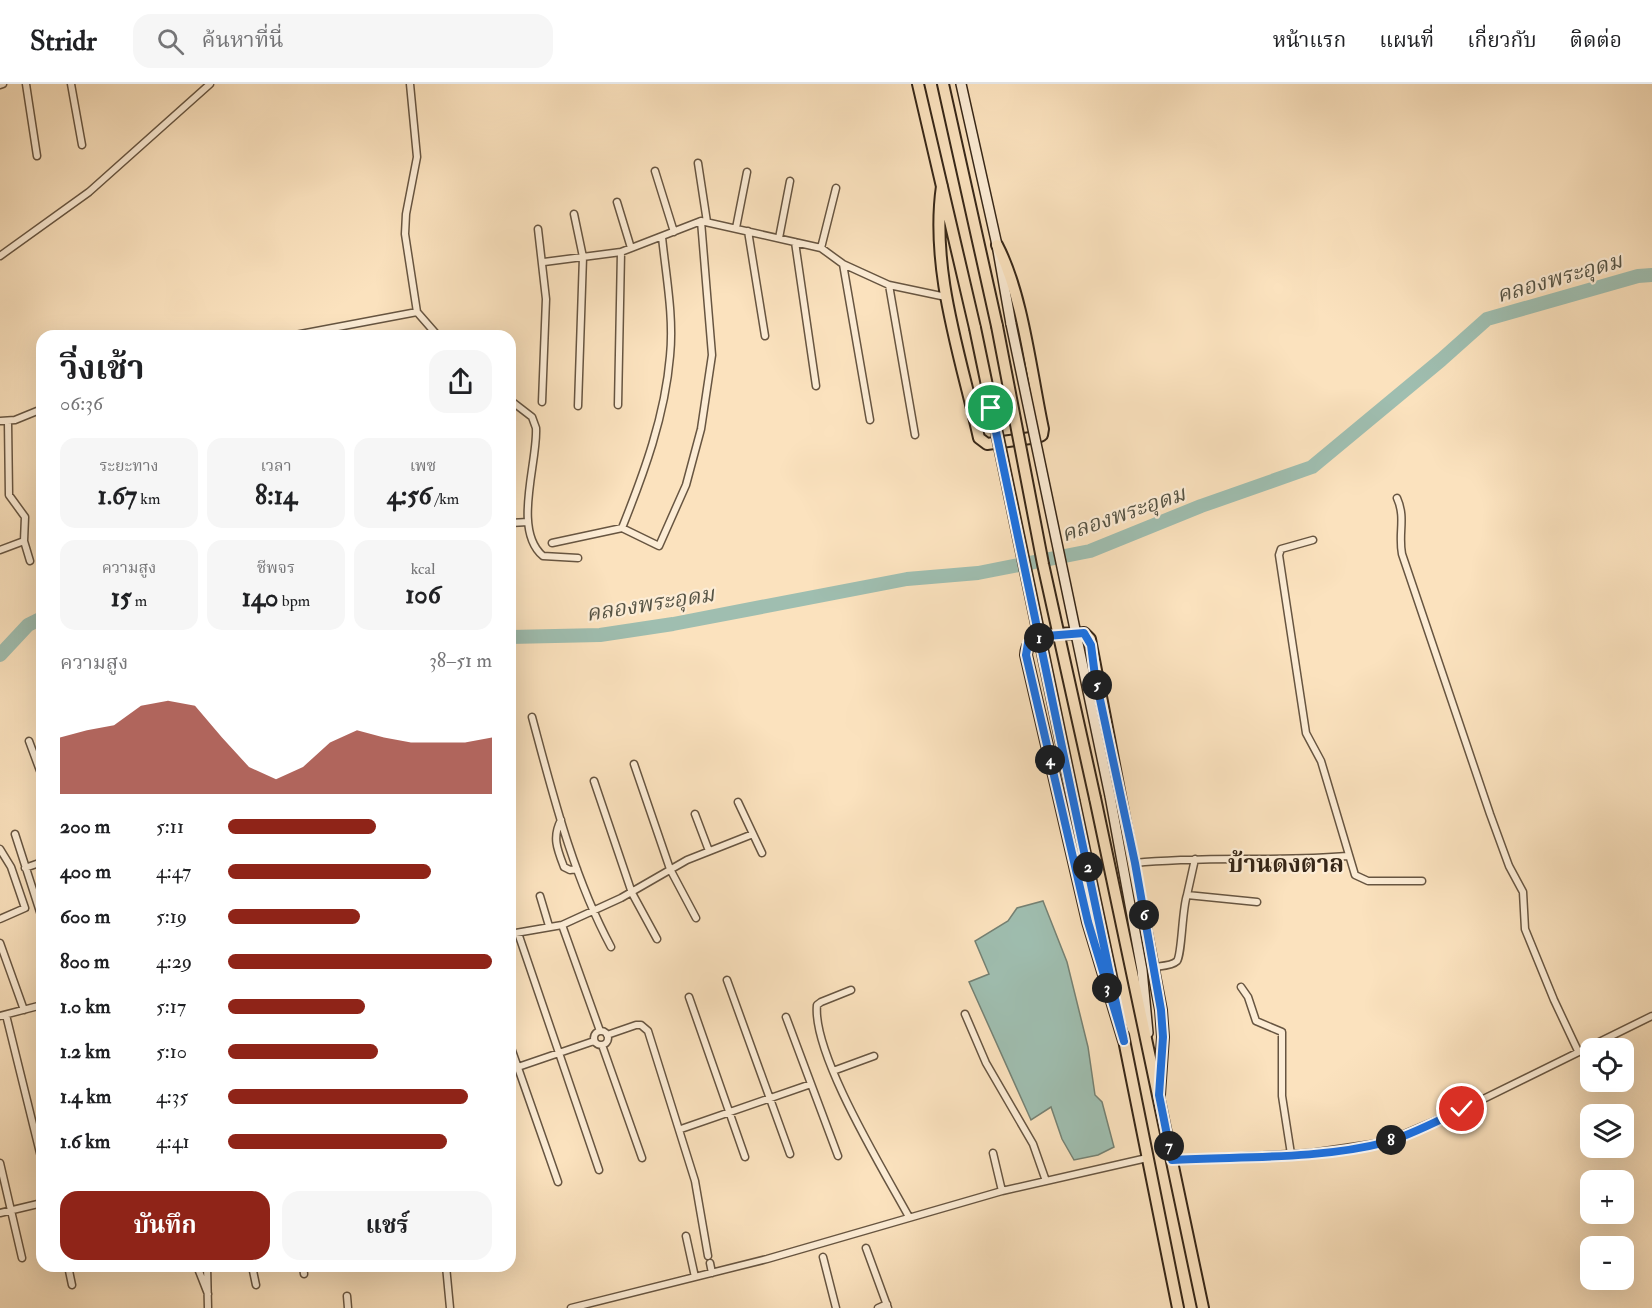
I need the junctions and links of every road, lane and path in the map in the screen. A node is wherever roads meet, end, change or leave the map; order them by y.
1 (26, 84) edge
2 (71, 84) edge
3 (210, 84) edge
4 (410, 84) edge
5 (918, 84) edge
6 (943, 84) edge
7 (961, 84) edge
8 (82, 145) dead end
9 (37, 156) dead end
10 (698, 163) dead end
11 (654, 171) dead end
12 (747, 172) dead end
13 (790, 181) dead end
14 (942, 186) junction
15 (836, 188) dead end
16 (617, 202) dead end
17 (574, 214) dead end
18 (704, 221) junction
19 (736, 228) junction
20 (538, 230) dead end
21 (748, 231) junction
22 (674, 232) junction
23 (662, 237) junction
24 (779, 238) junction
25 (795, 242) junction
26 (997, 245) junction
27 (631, 248) junction
28 (821, 248) junction
29 (621, 252) junction
30 (0, 256) edge
31 (583, 257) junction
32 (544, 262) junction
33 (843, 264) junction
34 (890, 285) junction
35 (947, 297) junction
36 (417, 312) junction
37 (322, 330) edge
38 (433, 330) edge
39 (765, 336) dead end
40 (816, 386) dead end
41 (542, 402) dead end
42 (516, 405) edge
43 (618, 405) dead end
44 (578, 406) dead end
45 (36, 411) edge
46 (870, 420) dead end
47 (4, 421) edge
48 (915, 435) dead end
49 (1397, 498) dead end
50 (528, 522) junction
51 (516, 523) edge
52 (622, 528) junction
53 (1313, 540) dead end
54 (24, 541) junction
55 (552, 543) dead end
56 (0, 550) edge
57 (578, 558) dead end
58 (30, 561) dead end
59 (532, 717) dead end
60 (29, 741) dead end
61 (36, 760) edge
62 (634, 764) dead end
63 (594, 782) dead end
64 (738, 802) dead end
65 (695, 814) dead end
66 (561, 820) junction
67 (15, 834) dead end
68 (753, 834) junction
69 (0, 849) edge
70 (709, 851) junction
71 (762, 853) dead end
72 (1347, 856) junction
73 (1195, 859) junction
74 (1135, 863) junction
75 (36, 864) edge
76 (25, 868) junction
77 (577, 869) junction
78 (670, 869) junction
79 (1422, 881) dead end
80 (632, 892) junction
81 (1187, 895) junction
82 (540, 896) dead end
83 (36, 900) edge
84 (1257, 902) dead end
85 (592, 912) junction
86 (696, 918) dead end
87 (0, 919) edge
88 (562, 925) junction
89 (549, 926) junction
90 (518, 933) joint
91 (657, 939) dead end
92 (0, 943) edge
93 (611, 947) dead end
94 (1154, 968) junction
95 (727, 980) dead end
96 (1241, 987) dead end
97 (851, 990) dead end
98 (689, 997) dead end
99 (36, 1007) edge
100 (24, 1010) junction
101 (965, 1014) dead end
102 (3, 1015) edge
103 (1652, 1016) edge
104 (786, 1017) dead end
105 (600, 1031) junction
106 (607, 1035) junction
107 (594, 1041) junction
108 (1124, 1041) junction
109 (602, 1045) junction
110 (1149, 1050) junction
111 (1578, 1051) junction
112 (559, 1053) junction
113 (874, 1056) dead end
114 (516, 1062) edge
115 (518, 1068) junction
116 (833, 1071) junction
117 (811, 1084) junction
118 (1159, 1095) junction
119 (770, 1098) junction
120 (730, 1113) junction
121 (681, 1130) junction
122 (36, 1139) edge
123 (993, 1153) dead end
124 (790, 1154) dead end
125 (1291, 1154) junction
126 (837, 1156) dead end
127 (745, 1157) dead end
128 (642, 1158) dead end
129 (1147, 1158) junction
130 (1172, 1160) junction
131 (0, 1163) edge
132 (599, 1170) dead end
133 (1046, 1181) junction
134 (558, 1182) dead end
135 (1002, 1191) junction
136 (36, 1204) edge
137 (11, 1210) junction
138 (0, 1213) edge
139 (909, 1217) junction
140 (686, 1236) dead end
141 (866, 1248) dead end
142 (823, 1257) dead end
143 (22, 1258) dead end
144 (69, 1272) edge
145 (199, 1272) edge
146 (207, 1272) edge
147 (253, 1272) edge
148 (447, 1272) edge
149 (712, 1273) junction
150 (695, 1277) junction
151 (72, 1285) dead end
152 (256, 1285) dead end
153 (208, 1294) junction
154 (347, 1296) dead end
155 (887, 1306) edge
156 (208, 1308) edge
157 (348, 1308) edge
158 (450, 1308) edge
159 (571, 1308) edge
160 (836, 1308) edge
161 (878, 1308) edge
162 (1179, 1308) edge
163 (1203, 1308) edge

1 - 9 street
2 - 8 street
3 - 30 street
4 - 36 street
5 - 14 main road
6 - 110 main road, bridge
7 - 26 main road
10 - 18 street
11 - 22 street
12 - 19 street
13 - 24 street
14 - 35 main road
14 - 108 main road, bridge
15 - 28 street
16 - 27 street
17 - 31 street
18 - 19 street
18 - 22 street
18 - 52 street
19 - 21 street
20 - 32 street
21 - 24 street
21 - 39 street
22 - 23 street
23 - 27 street
23 - 52 street
24 - 25 street
25 - 28 street
25 - 40 street
26 - 35 main road
26 - 110 main road, bridge
27 - 29 street
28 - 33 street
29 - 31 street
29 - 43 street
31 - 32 street
31 - 44 street
32 - 41 street
33 - 34 street
33 - 46 street
34 - 35 street
34 - 48 street
36 - 37 street
36 - 38 street
42 - 50 street
45 - 47 street
47 - 54 street
49 - 111 street
50 - 51 street
50 - 57 street
52 - 55 street
53 - 72 street
54 - 56 street
54 - 58 street
59 - 66 street
60 - 61 street
62 - 78 street
63 - 80 street
64 - 68 street
65 - 70 street
66 - 77 street
66 - 77 street
67 - 76 street
68 - 70 street
68 - 71 street
69 - 87 street
70 - 78 street
72 - 73 street
72 - 79 street
73 - 74 street
73 - 81 street
74 - 94 main road
74 - 108 main road
75 - 76 street
76 - 83 street
77 - 85 street
78 - 80 street
78 - 86 street
80 - 85 street
80 - 91 street
81 - 84 street
81 - 94 street
82 - 89 street
85 - 88 street
85 - 93 street
88 - 89 street
88 - 105 street
89 - 90 street
90 - 112 street
92 - 100 street
94 - 118 main road
95 - 119 street
96 - 125 street
97 - 116 street
98 - 120 street
99 - 100 street
100 - 102 street
101 - 133 street
102 - 122 street
103 - 111 street
104 - 117 street
105 - 106 street
105 - 107 street
106 - 109 street
106 - 121 street
107 - 109 street
107 - 112 street
108 - 129 main road
109 - 128 street
110 - 118 main road
111 - 125 street
112 - 115 street
112 - 132 street
113 - 116 street
114 - 115 street
115 - 134 street
116 - 139 street
117 - 119 street
117 - 126 street
118 - 130 main road
119 - 120 street
119 - 124 street
120 - 121 street
120 - 127 street
121 - 149 street
123 - 135 street
125 - 130 street
129 - 133 street
129 - 162 main road
130 - 163 main road
131 - 137 street
133 - 135 street
135 - 139 street
136 - 137 street
137 - 138 street
137 - 143 street
139 - 149 street
140 - 150 street
141 - 155 street
142 - 160 street
144 - 151 street
145 - 153 street
146 - 153 street
147 - 152 street
148 - 158 street
149 - 150 street
150 - 159 street
153 - 156 street
154 - 157 street
155 - 161 street

